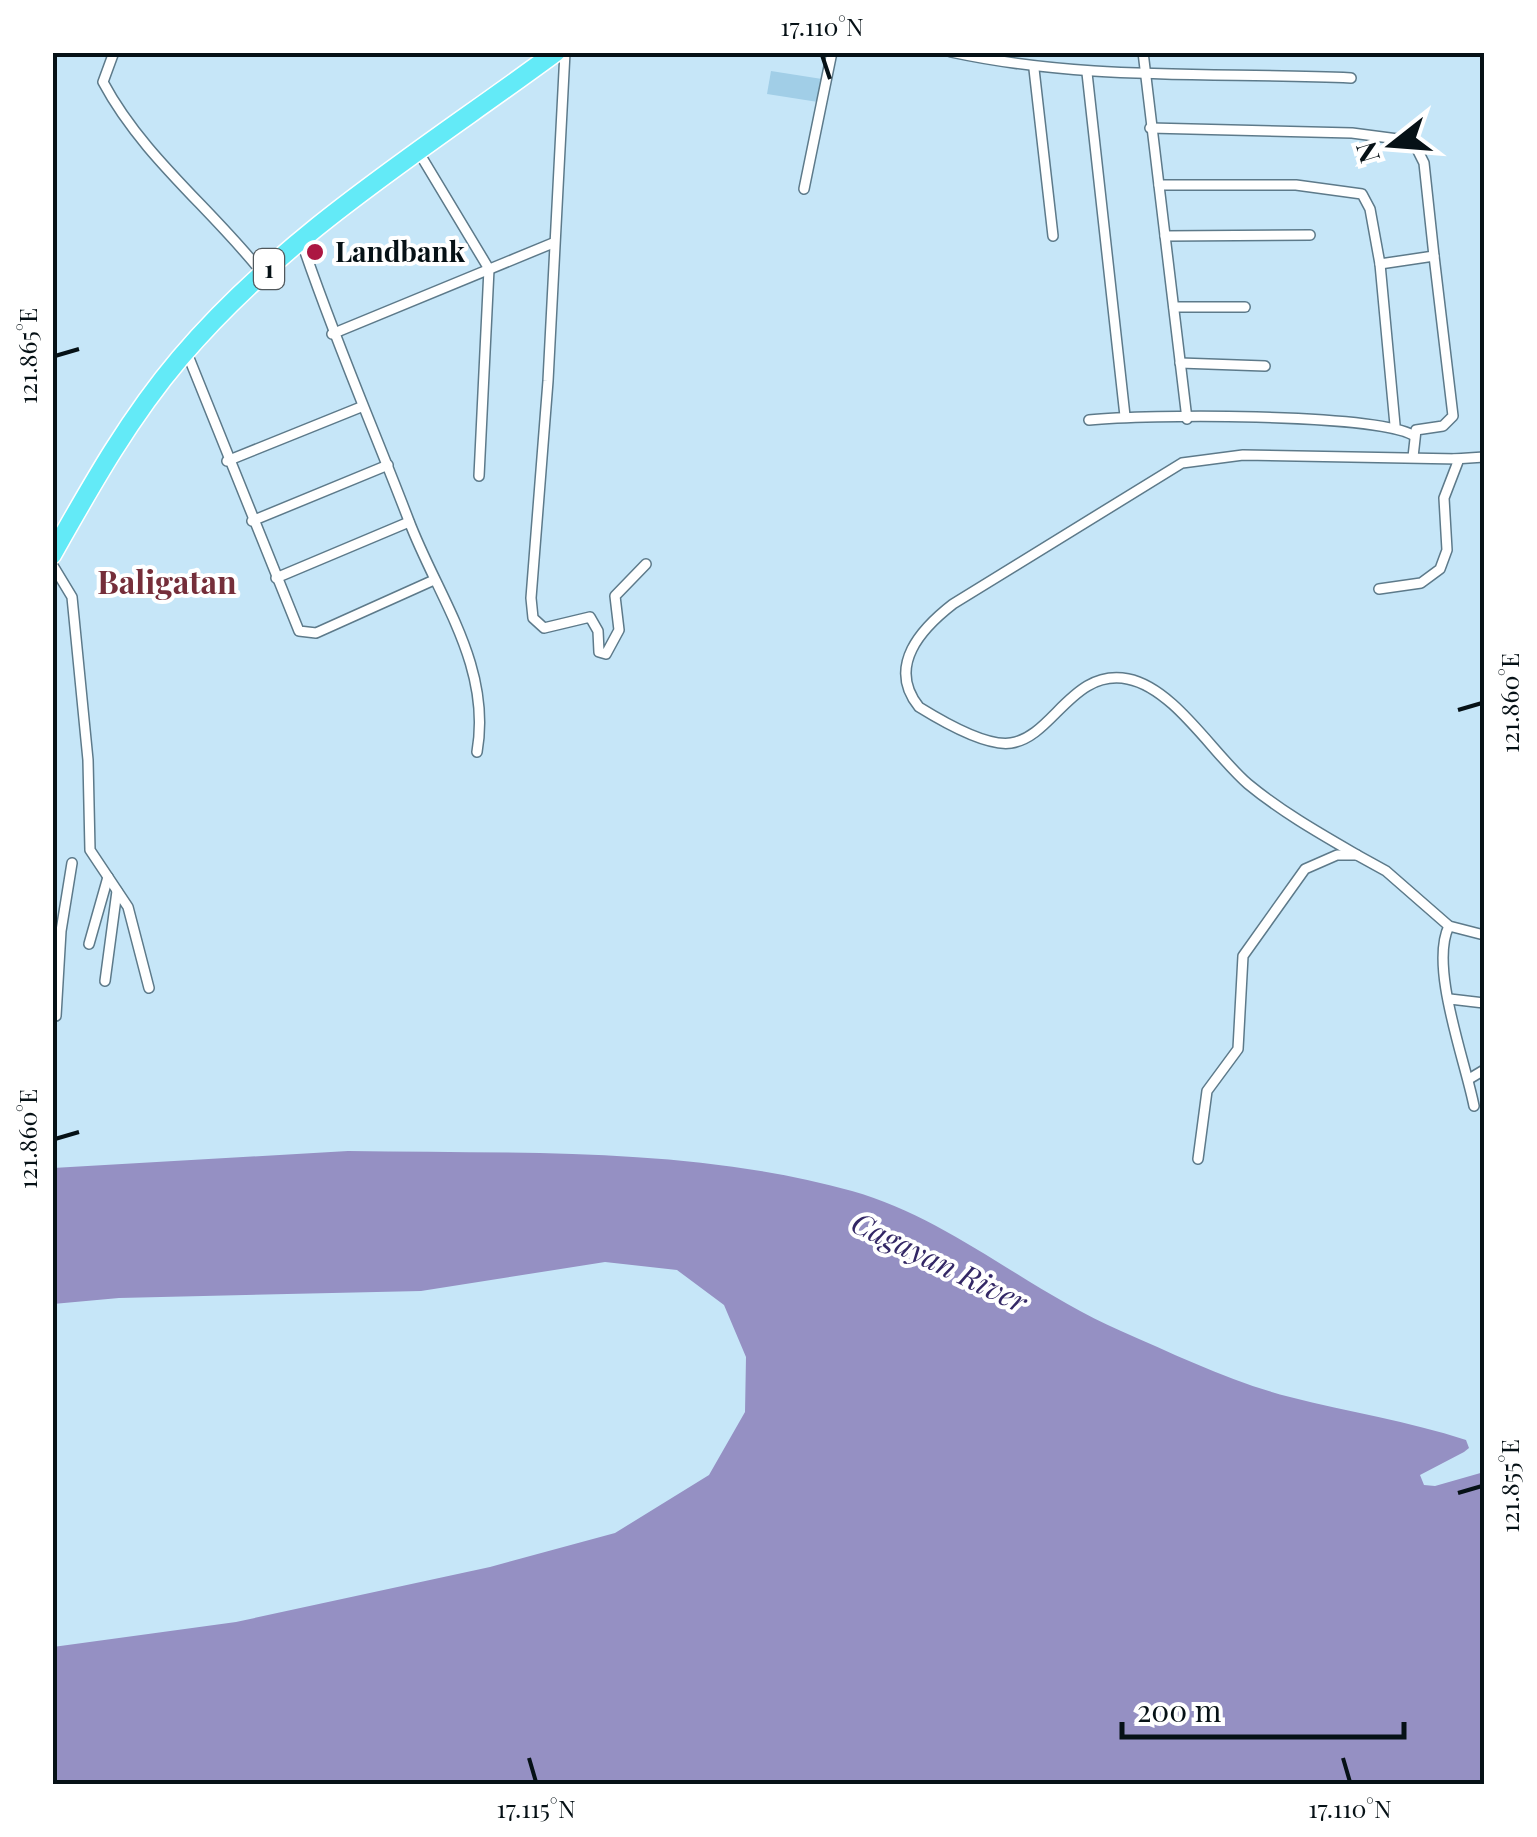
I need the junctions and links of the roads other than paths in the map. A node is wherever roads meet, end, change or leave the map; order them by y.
1 (556, 52) edge
2 (564, 52) edge
3 (832, 52) edge
4 (950, 52) edge
5 (1143, 52) edge
6 (116, 54) edge
7 (1034, 69) junction
8 (1145, 73) junction
9 (1087, 74) junction
10 (1350, 78) dead end
11 (1150, 128) junction
12 (418, 151) junction
13 (1159, 185) junction
14 (804, 189) dead end
15 (1310, 235) dead end
16 (1053, 236) dead end
17 (1165, 236) junction
18 (301, 240) junction
19 (553, 243) junction
20 (1434, 256) junction
21 (1380, 264) junction
22 (489, 269) junction
23 (263, 274) junction
24 (1174, 307) junction
25 (1245, 308) dead end
26 (332, 334) junction
27 (186, 351) junction
28 (1180, 363) junction
29 (1265, 366) dead end
30 (362, 407) junction
31 (1125, 416) junction
32 (1186, 419) junction
33 (1089, 420) dead end
34 (1395, 426) junction
35 (1413, 435) junction
36 (1413, 457) junction
37 (1484, 457) edge
38 (1459, 459) junction
39 (227, 461) junction
40 (388, 464) junction
41 (479, 476) dead end
42 (252, 521) junction
43 (409, 522) junction
44 (52, 555) edge
45 (52, 564) edge
46 (646, 564) dead end
47 (276, 578) junction
48 (434, 580) junction
49 (1379, 589) dead end
50 (477, 752) dead end
51 (1357, 855) junction
52 (72, 862) dead end
53 (108, 877) junction
54 (116, 891) junction
55 (1449, 926) junction
56 (57, 931) edge
57 (1484, 935) edge
58 (90, 944) dead end
59 (105, 981) dead end
60 (149, 988) dead end
61 (1450, 999) junction
62 (1484, 1003) edge
63 (56, 1016) dead end
64 (1484, 1070) edge
65 (1468, 1079) junction
66 (1474, 1106) dead end
67 (1198, 1159) dead end

1 - 12 highway, 1
2 - 19 street
3 - 14 street
4 - 7 street
5 - 8 street
6 - 23 street
7 - 9 street
7 - 16 street
8 - 9 street
8 - 10 street
8 - 11 street
9 - 31 street
11 - 13 street
11 - 20 street
12 - 18 highway, 1
12 - 22 street
13 - 17 street
13 - 21 street
15 - 17 street
17 - 24 street
18 - 23 highway, 1
18 - 26 street
19 - 22 street
19 - 46 street
20 - 21 street
20 - 35 street
21 - 34 street
22 - 26 street
22 - 41 street
23 - 27 highway, 1
24 - 25 street
24 - 28 street
26 - 30 street
27 - 39 street
27 - 44 highway, 1
28 - 29 street
28 - 32 street
30 - 39 street
30 - 40 street
31 - 32 street
31 - 33 street
32 - 34 street
34 - 35 street
35 - 36 street
36 - 38 street
36 - 51 street
37 - 38 street
38 - 49 street
39 - 42 street
40 - 42 street
40 - 43 street
42 - 47 street
43 - 47 street
43 - 48 street
45 - 53 street
47 - 48 street
48 - 50 street
51 - 55 street
51 - 67 street
52 - 56 street
53 - 54 street
53 - 58 street
54 - 59 street
54 - 60 street
55 - 57 street
55 - 61 street
56 - 63 street
61 - 62 street
61 - 65 street
64 - 65 street
65 - 66 street

